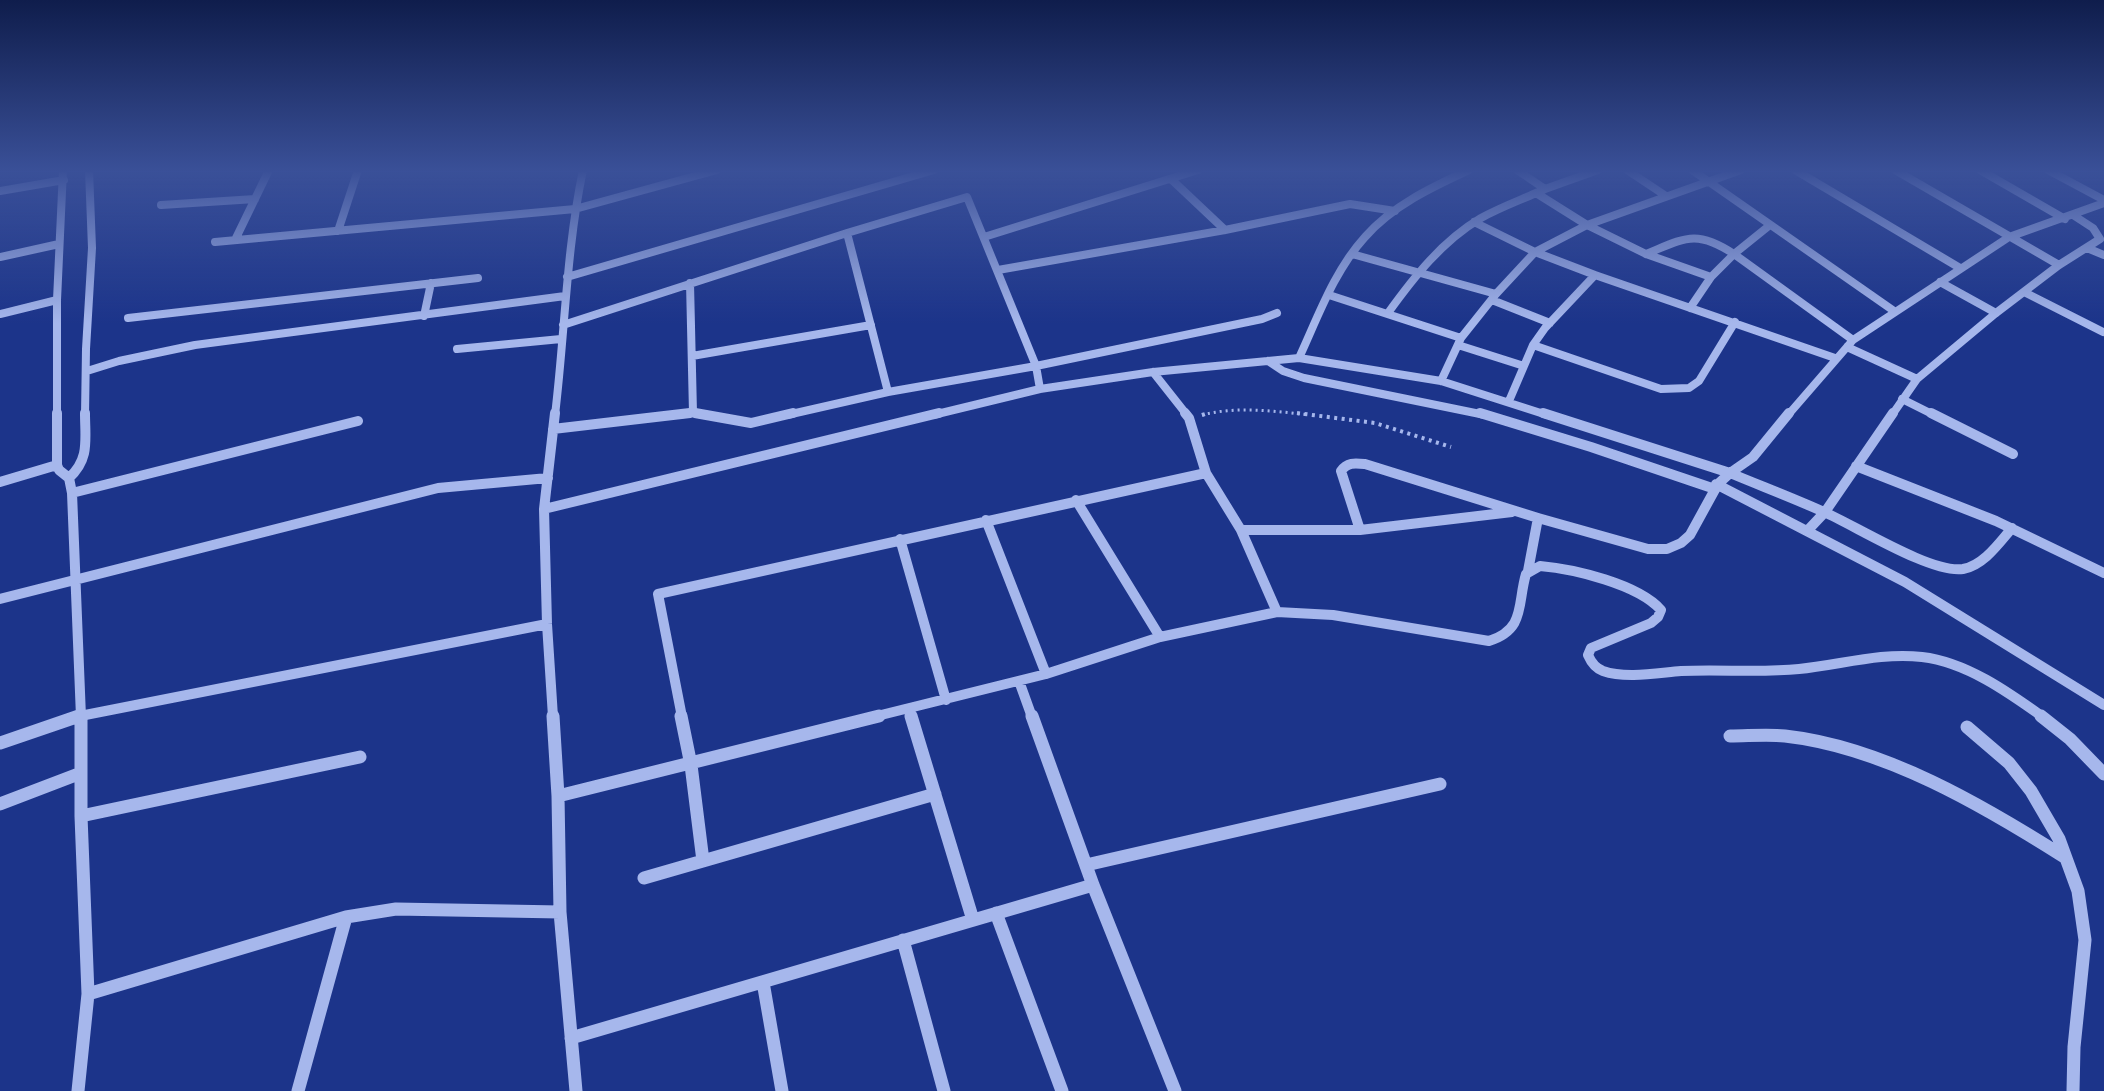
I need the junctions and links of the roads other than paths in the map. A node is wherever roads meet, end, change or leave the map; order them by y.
1 (61, 221) edge
2 (91, 221) edge
3 (244, 221) edge
4 (341, 221) edge
5 (447, 221) edge
6 (574, 221) edge
7 (754, 221) edge
8 (887, 221) edge
9 (978, 221) edge
10 (1036, 221) edge
11 (1215, 221) edge
12 (1269, 221) edge
13 (1382, 221) edge
14 (1581, 221) edge
15 (1598, 221) edge
16 (1764, 221) edge
17 (1881, 221) edge
18 (1982, 221) edge
19 (2057, 221) edge
20 (2076, 221) edge
21 (1474, 222) joint
22 (1587, 225) junction
23 (1770, 225) junction
24 (1225, 230) junction
25 (338, 231) junction
26 (847, 233) junction
27 (984, 237) junction
28 (2009, 237) junction
29 (235, 240) junction
30 (215, 242) dead end
31 (59, 244) junction
32 (2087, 248) junction
33 (1535, 252) junction
34 (1352, 254) junction
35 (1646, 254) junction
36 (1734, 254) junction
37 (2104, 255) edge
38 (0, 257) edge
39 (2059, 266) junction
40 (1960, 268) junction
41 (998, 270) junction
42 (1418, 272) junction
43 (1595, 275) junction
44 (567, 277) junction
45 (1711, 277) junction
46 (478, 278) dead end
47 (1941, 282) junction
48 (431, 283) junction
49 (690, 283) junction
50 (2024, 292) junction
51 (1329, 295) junction
52 (565, 296) junction
53 (1494, 297) junction
54 (57, 300) junction
55 (1690, 308) junction
56 (1894, 311) junction
57 (1277, 313) dead end
58 (1388, 313) junction
59 (1996, 313) junction
60 (0, 315) edge
61 (424, 316) junction
62 (128, 318) dead end
63 (1735, 322) junction
64 (1550, 323) junction
65 (563, 325) junction
66 (871, 325) junction
67 (2103, 332) edge
68 (561, 339) junction
69 (1459, 341) junction
70 (1850, 344) junction
71 (1533, 345) junction
72 (457, 349) dead end
73 (692, 356) junction
74 (1299, 358) junction
75 (1835, 358) junction
76 (1268, 361) junction
77 (1036, 366) junction
78 (1524, 366) junction
79 (87, 371) junction
80 (1153, 372) junction
81 (1364, 379) junction
82 (1917, 379) junction
83 (1441, 381) junction
84 (1040, 389) junction
85 (888, 392) junction
86 (1902, 399) junction
87 (1509, 402) junction
88 (693, 413) junction
89 (358, 421) dead end
90 (1535, 421) junction
91 (553, 429) junction
92 (1592, 438) junction
93 (2013, 454) dead end
94 (57, 465) junction
95 (1856, 466) junction
96 (1206, 473) junction
97 (1730, 473) junction
98 (69, 478) junction
99 (548, 478) junction
100 (0, 482) edge
101 (1714, 486) junction
102 (72, 493) junction
103 (1076, 500) junction
104 (544, 509) junction
105 (1516, 512) junction
106 (1825, 512) junction
107 (1538, 518) junction
108 (986, 520) junction
109 (2012, 528) junction
110 (1241, 530) junction
111 (1360, 530) junction
112 (1808, 530) junction
113 (900, 539) junction
114 (1528, 571) junction
115 (2104, 573) edge
116 (74, 579) junction
117 (0, 599) edge
118 (1277, 612) junction
119 (547, 624) junction
120 (1160, 637) junction
121 (1046, 674) junction
122 (1019, 681) junction
123 (946, 700) junction
124 (2104, 705) edge
125 (909, 709) junction
126 (81, 715) junction
127 (1967, 727) dead end
128 (1730, 736) dead end
129 (0, 743) edge
130 (360, 757) dead end
131 (691, 765) junction
132 (81, 773) junction
133 (2104, 774) edge
134 (1440, 784) dead end
135 (935, 794) junction
136 (558, 796) junction
137 (0, 804) edge
138 (81, 816) junction
139 (2066, 858) junction
140 (703, 861) junction
141 (1086, 865) junction
142 (644, 878) dead end
143 (1093, 885) junction
144 (560, 912) junction
145 (996, 913) junction
146 (346, 917) junction
147 (973, 920) junction
148 (903, 940) junction
149 (763, 982) junction
150 (88, 994) junction
151 (571, 1038) junction
152 (78, 1091) edge
153 (298, 1091) edge
154 (576, 1091) edge
155 (783, 1091) edge
156 (944, 1091) edge
157 (1062, 1091) edge
158 (1175, 1091) edge
159 (2073, 1091) edge

1 - 31 street
2 - 79 street
3 - 29 street
4 - 25 street
5 - 25 street
6 - 44 street
7 - 44 street
8 - 26 street
9 - 27 street
10 - 27 street
11 - 24 street
12 - 24 street
13 - 34 street
14 - 22 street
15 - 22 street
16 - 23 street
17 - 40 street
18 - 28 street
19 - 28 street
20 - 32 street
21 - 33 street
21 - 42 street
22 - 33 street
22 - 35 street
23 - 36 street
23 - 56 street
24 - 41 street
25 - 29 street
26 - 49 street
26 - 66 street
27 - 41 street
28 - 39 street
28 - 40 street
29 - 30 street
31 - 38 street
31 - 54 street
32 - 37 street
32 - 39 street
33 - 43 street
33 - 53 street
34 - 42 street
34 - 51 street
35 - 36 street
35 - 45 street
36 - 45 street
36 - 70 street
39 - 50 street
40 - 47 street
41 - 77 street
42 - 53 street
42 - 58 street
43 - 55 street
43 - 64 street
44 - 52 street
45 - 55 street
46 - 48 street
47 - 56 street
47 - 59 street
48 - 61 street
48 - 62 street
49 - 65 street
49 - 73 street
50 - 59 street
50 - 67 street
51 - 58 street
51 - 74 street
52 - 61 street
52 - 65 street
53 - 64 street
53 - 69 street
54 - 60 street
54 - 94 street
55 - 63 street
56 - 70 street
57 - 77 street
58 - 69 street
59 - 82 street
61 - 79 street
63 - 71 street
63 - 75 street
64 - 71 street
65 - 68 street
66 - 73 street
66 - 85 street
68 - 72 street
68 - 91 street
69 - 78 street
69 - 83 street
70 - 75 street
70 - 82 street
71 - 78 street
73 - 88 street
74 - 76 street
74 - 81 street
75 - 97 street
76 - 80 street
76 - 81 street
77 - 84 street
77 - 85 street
78 - 87 street
79 - 98 street
80 - 84 street
80 - 96 street
81 - 83 street
81 - 90 street
82 - 86 street
83 - 87 street
84 - 104 street
85 - 88 street
86 - 93 street
86 - 95 street
87 - 90 street
88 - 91 street
89 - 102 street
90 - 92 street
90 - 92 street
91 - 99 street
92 - 97 street
92 - 101 street
94 - 98 street
94 - 100 street
95 - 106 street
95 - 109 street
96 - 103 street
96 - 110 street
97 - 101 street
97 - 106 street
98 - 102 street
99 - 104 street
99 - 116 street
101 - 107 street
101 - 112 street
102 - 116 street
103 - 108 street
103 - 120 street
104 - 119 street
105 - 107 street
105 - 111 street
105 - 111 street
106 - 109 street
106 - 112 street
107 - 114 street
108 - 113 street
108 - 121 street
109 - 115 street
110 - 111 street
110 - 118 street
112 - 124 street
113 - 123 street
113 - 131 street
114 - 118 street
114 - 133 street
116 - 117 street
116 - 126 street
118 - 120 street
119 - 126 street
119 - 136 street
120 - 121 street
121 - 122 street
122 - 123 street
122 - 141 street
123 - 125 street
125 - 131 street
125 - 135 street
126 - 129 street
126 - 132 street
127 - 139 street
128 - 139 street
130 - 138 street
131 - 136 street
131 - 140 street
132 - 137 street
132 - 138 street
134 - 141 street
135 - 140 street
135 - 147 street
136 - 144 street
138 - 150 street
139 - 159 street
140 - 142 street
141 - 143 street
143 - 145 street
143 - 158 street
144 - 146 street
144 - 151 street
145 - 147 street
145 - 157 street
146 - 150 street
146 - 153 street
147 - 148 street
148 - 149 street
148 - 156 street
149 - 151 street
149 - 155 street
150 - 152 street
151 - 154 street

